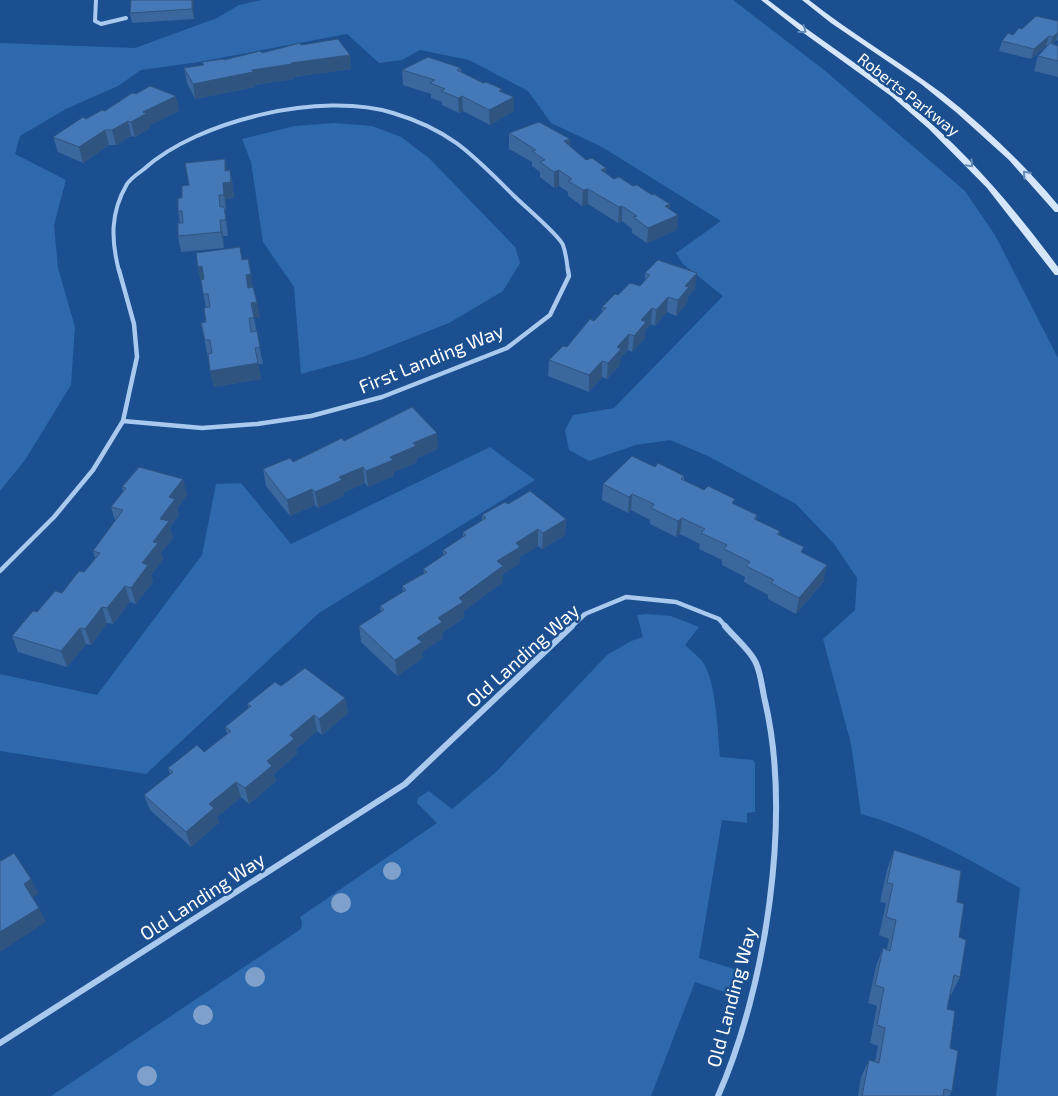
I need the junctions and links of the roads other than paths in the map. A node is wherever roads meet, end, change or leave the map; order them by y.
1 (96, 0) edge
2 (764, 0) edge
3 (805, 0) edge
4 (126, 18) dead end
5 (1058, 210) edge
6 (1058, 273) edge
7 (123, 421) junction
8 (0, 571) edge
9 (0, 1043) edge
10 (718, 1096) edge

1 - 4 street
2 -> 6 main road, Roberts Parkway
5 -> 3 main road, Roberts Parkway
7 - 7 street, First Landing Way
7 - 8 street, First Landing Way
9 - 10 street, Old Landing Way

